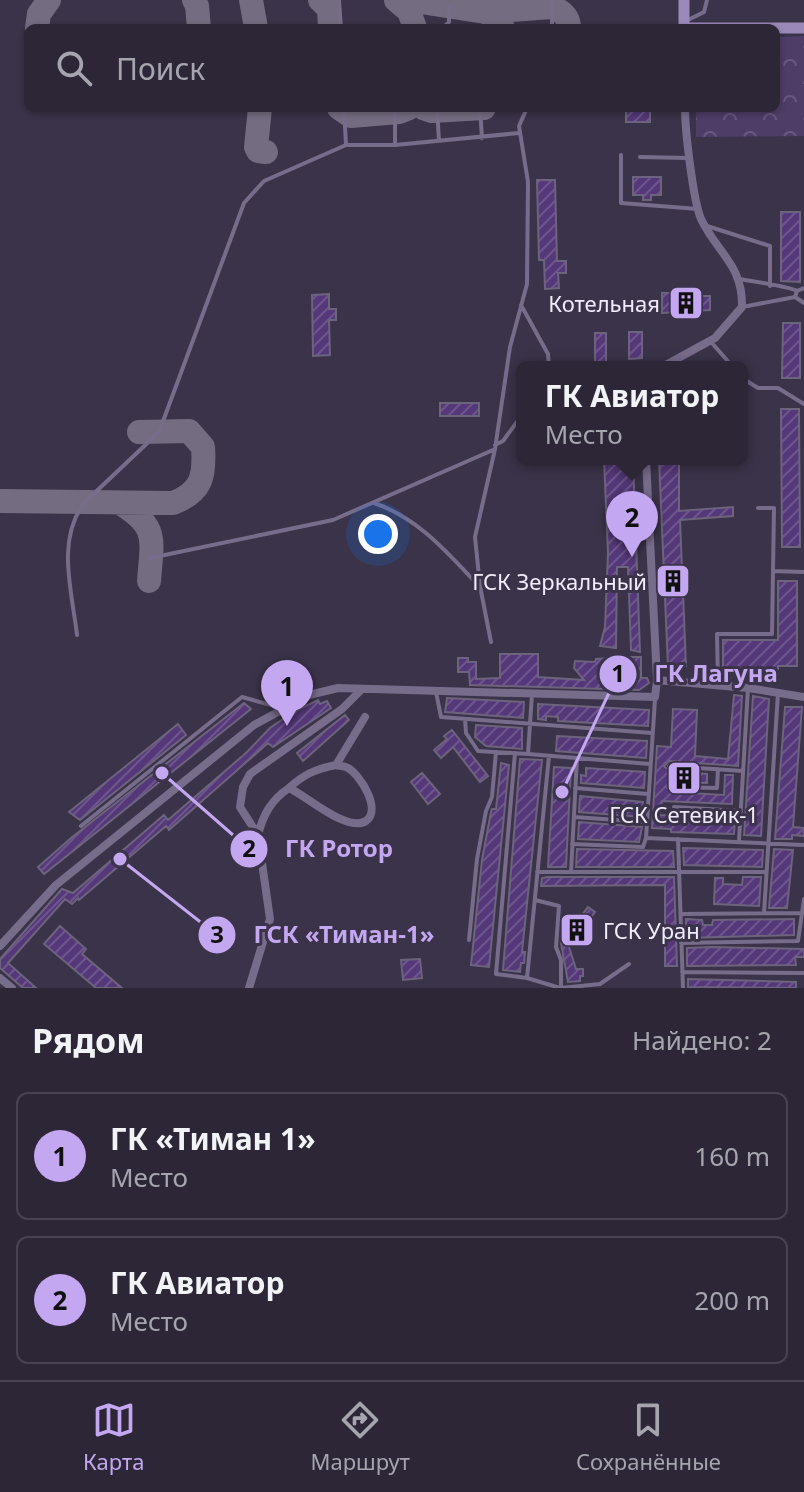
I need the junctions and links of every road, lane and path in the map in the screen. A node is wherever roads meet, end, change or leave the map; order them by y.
1 (339, 0) edge
2 (552, 0) edge
3 (684, 0) edge
4 (707, 0) edge
5 (449, 7) dead end
6 (449, 22) joint
7 (341, 24) edge
8 (452, 24) edge
9 (550, 24) edge
10 (684, 24) edge
11 (687, 24) edge
12 (780, 28) edge
13 (804, 28) edge
14 (344, 112) edge
15 (395, 112) edge
16 (437, 112) edge
17 (480, 112) edge
18 (525, 112) edge
19 (685, 112) edge
20 (520, 133) junction
21 (482, 138) junction
22 (439, 141) junction
23 (346, 145) junction
24 (395, 145) junction
25 (621, 155) dead end
26 (640, 157) dead end
27 (690, 158) junction
28 (699, 209) junction
29 (705, 225) junction
30 (740, 279) junction
31 (770, 286) junction
32 (804, 288) edge
33 (796, 294) junction
34 (804, 303) edge
35 (521, 305) junction
36 (742, 307) junction
37 (710, 341) junction
38 (549, 361) edge
39 (673, 361) edge
40 (728, 361) edge
41 (748, 382) edge
42 (804, 404) edge
43 (516, 423) edge
44 (495, 447) junction
45 (646, 465) edge
46 (374, 503) junction
47 (758, 508) dead end
48 (150, 558) dead end
49 (773, 571) junction
50 (804, 572) edge
51 (480, 586) junction
52 (77, 635) dead end
53 (491, 642) dead end
54 (657, 680) junction
55 (718, 685) junction
56 (748, 688) junction
57 (362, 689) junction
58 (436, 691) junction
59 (778, 693) junction
60 (532, 694) junction
61 (655, 697) junction
62 (804, 697) edge
63 (283, 709) junction
64 (365, 717) dead end
65 (465, 719) junction
66 (530, 724) junction
67 (652, 733) junction
68 (496, 752) junction
69 (515, 753) junction
70 (528, 754) junction
71 (549, 756) junction
72 (577, 758) junction
73 (650, 764) junction
74 (336, 765) junction
75 (669, 766) dead end
76 (718, 769) junction
77 (743, 771) junction
78 (672, 787) dead end
79 (289, 788) junction
80 (575, 788) junction
81 (648, 794) junction
82 (674, 807) dead end
83 (741, 811) junction
84 (574, 817) junction
85 (646, 822) junction
86 (81, 826) dead end
87 (258, 835) junction
88 (646, 838) junction
89 (678, 839) junction
90 (739, 842) junction
91 (572, 844) junction
92 (768, 844) junction
93 (804, 845) edge
94 (537, 872) junction
95 (571, 872) junction
96 (766, 872) junction
97 (679, 873) junction
98 (804, 899) edge
99 (535, 900) junction
100 (764, 913) junction
101 (802, 913) edge
102 (681, 914) junction
103 (469, 940) dead end
104 (681, 943) junction
105 (0, 946) edge
106 (629, 964) dead end
107 (682, 972) junction
108 (804, 973) edge
109 (0, 978) edge
110 (527, 978) junction
111 (12, 988) edge
112 (249, 988) edge
113 (561, 988) edge
114 (683, 988) edge

1 - 7 lane
2 - 9 lane
3 - 10 street
4 - 11 lane
5 - 6 lane
6 - 8 lane
12 - 13 street
14 - 23 lane
15 - 24 lane
16 - 22 lane
17 - 21 lane
18 - 20 lane
19 - 27 street
20 - 21 lane
20 - 35 lane
21 - 22 lane
22 - 24 lane
23 - 24 lane
23 - 52 lane
25 - 28 lane
26 - 27 lane
27 - 28 street
28 - 29 street
29 - 30 street
29 - 31 lane
30 - 31 lane
30 - 36 street
31 - 33 lane
32 - 33 lane
33 - 34 lane
33 - 36 lane
35 - 38 lane
35 - 44 lane
36 - 37 street
37 - 39 street
37 - 40 lane
41 - 42 lane
43 - 44 lane
44 - 46 lane
44 - 51 lane
45 - 54 street
46 - 48 lane
46 - 51 lane
47 - 49 lane
49 - 50 lane
49 - 55 lane
51 - 53 lane
54 - 55 street
54 - 61 street
55 - 56 street
56 - 59 street
56 - 77 lane
57 - 58 street
57 - 63 street
57 - 87 street
58 - 60 street
58 - 65 lane
59 - 62 street
59 - 92 lane
60 - 61 street
60 - 66 lane
61 - 67 lane
63 - 86 lane
63 - 105 street
64 - 74 street
65 - 66 lane
65 - 68 lane
66 - 67 lane
66 - 70 lane
67 - 73 lane
68 - 69 lane
68 - 103 lane
69 - 70 lane
69 - 110 lane
70 - 71 lane
71 - 72 lane
71 - 94 lane
72 - 73 lane
72 - 80 lane
73 - 81 lane
74 - 79 street
74 - 79 street
75 - 76 lane
76 - 77 lane
76 - 78 lane
77 - 83 lane
79 - 87 street
80 - 81 lane
80 - 84 lane
81 - 85 lane
82 - 83 lane
83 - 90 lane
84 - 85 lane
84 - 91 lane
85 - 88 lane
87 - 112 street
88 - 89 lane
88 - 91 lane
89 - 90 lane
89 - 97 lane
90 - 92 lane
91 - 95 lane
92 - 93 lane
92 - 96 lane
94 - 95 lane
94 - 99 lane
95 - 97 lane
96 - 97 lane
96 - 100 lane
97 - 102 lane
98 - 101 lane
99 - 110 lane
99 - 113 lane
100 - 101 lane
100 - 102 lane
101 - 104 lane
102 - 104 lane
104 - 107 lane
106 - 113 lane
107 - 108 lane
107 - 114 lane
109 - 111 street
110 - 113 lane

